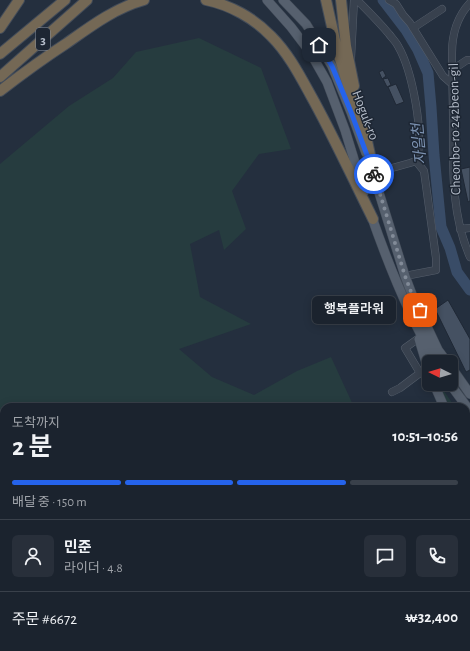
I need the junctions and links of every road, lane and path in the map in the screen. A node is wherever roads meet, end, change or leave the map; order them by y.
1 (13, 0) edge
2 (19, 0) edge
3 (65, 0) edge
4 (86, 0) edge
5 (144, 0) edge
6 (206, 0) edge
7 (266, 0) edge
8 (283, 0) edge
9 (326, 0) edge
10 (341, 0) edge
11 (354, 0) edge
12 (357, 0) edge
13 (389, 0) edge
14 (395, 2) edge
15 (470, 3) edge
16 (442, 9) dead end
17 (0, 22) edge
18 (0, 28) edge
19 (413, 28) junction
20 (0, 54) edge
21 (470, 60) edge
22 (350, 67) junction
23 (452, 70) junction
24 (0, 71) edge
25 (0, 77) edge
26 (452, 84) junction
27 (0, 91) edge
28 (367, 141) junction
29 (416, 161) junction
30 (374, 173) junction
31 (373, 219) junction
32 (470, 228) edge
33 (460, 229) junction
34 (470, 257) edge
35 (405, 276) junction
36 (407, 308) junction
37 (419, 338) junction
38 (422, 355) edge
39 (432, 355) edge
40 (442, 355) edge
41 (422, 367) edge
42 (422, 374) edge
43 (458, 377) edge
44 (437, 391) edge
45 (455, 391) edge
46 (392, 392) dead end
47 (470, 394) edge
48 (442, 403) edge
49 (464, 403) edge

1 - 17 highway
2 - 18 highway
3 - 20 highway, 3
4 - 24 highway, 3
4 - 25 highway, 3
5 - 27 highway
6 - 31 highway
7 - 31 main road, Hoguk-ro
8 - 30 main road, Hoguk-ro
9 - 28 highway
10 - 22 highway
11 - 22 street
12 - 29 street
13 - 14 street
14 - 19 street
15 - 23 street, Cheonbo-ro 242beon-gil
16 - 19 street
19 - 26 street
21 - 23 street
22 - 28 highway
23 - 26 street, Cheonbo-ro 242beon-gil
26 - 33 street, Cheonbo-ro 242beon-gil
28 - 30 highway
29 - 30 street
29 - 35 street
30 - 35 main road, Hoguk-ro
31 - 36 main road, Hoguk-ro
32 - 33 street
33 - 34 street, Cheonbo-ro 242beon-gil
35 - 40 main road, Hoguk-ro
36 - 37 main road
36 - 39 main road, Hoguk-ro
37 - 38 main road
37 - 41 street
42 - 46 street
43 - 47 main road
44 - 48 main road
45 - 49 main road

